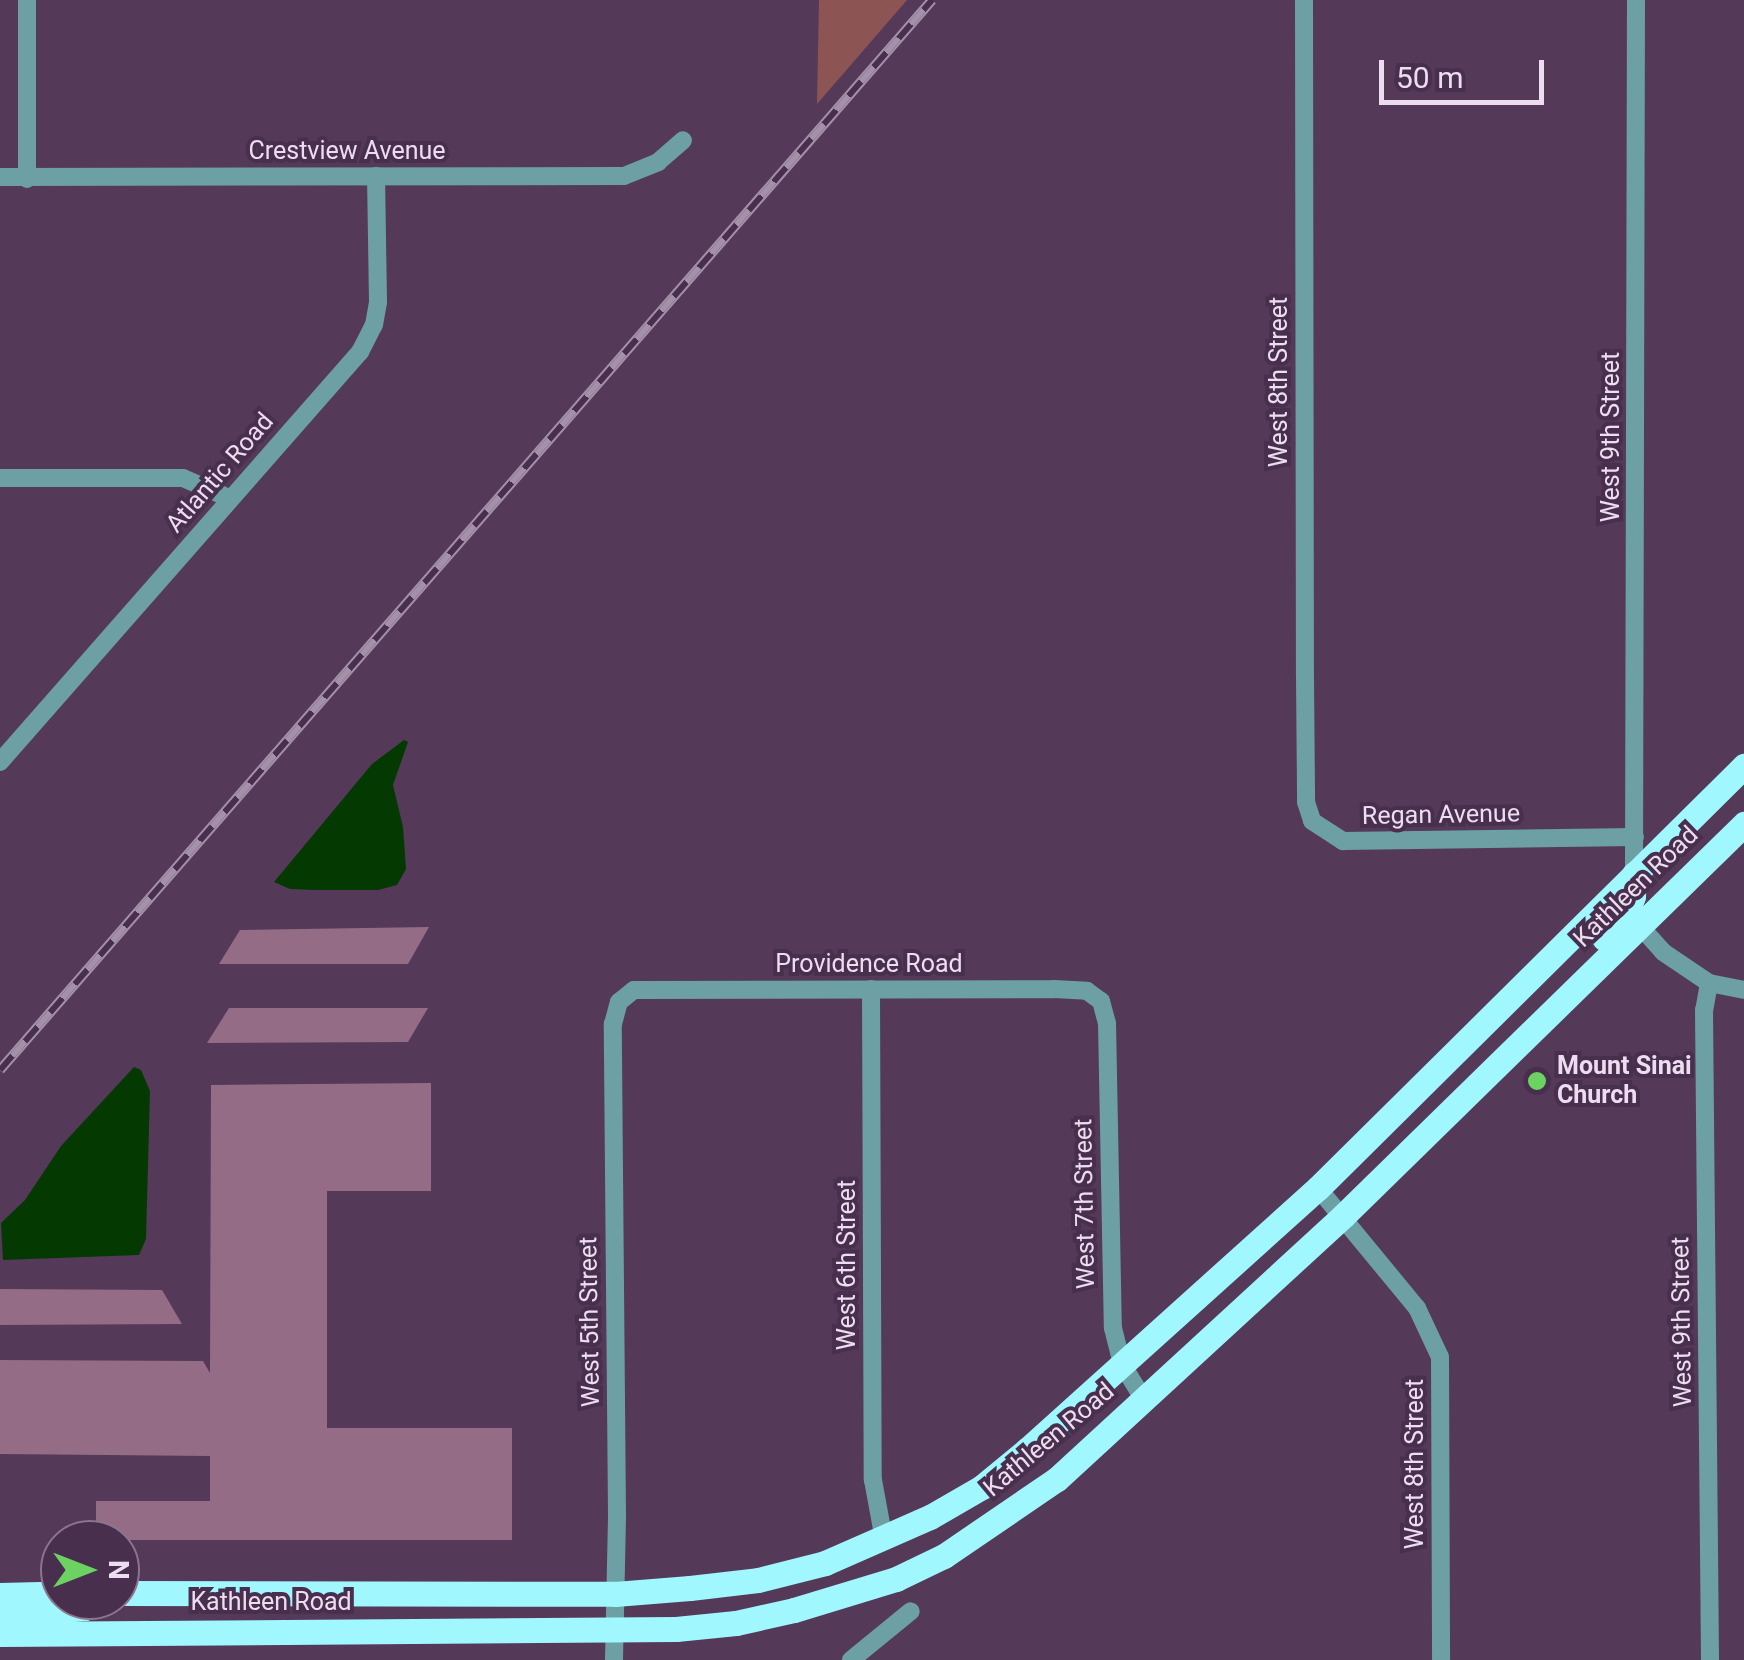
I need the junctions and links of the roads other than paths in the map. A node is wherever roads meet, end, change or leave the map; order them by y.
1 (27, 0) edge
2 (1304, 0) edge
3 (1636, 0) edge
4 (683, 140) dead end
5 (376, 176) junction
6 (0, 178) edge
7 (27, 179) junction
8 (0, 478) edge
9 (229, 498) junction
10 (0, 762) edge
11 (1306, 765) joint
12 (1744, 766) edge
13 (1744, 824) edge
14 (1634, 838) junction
15 (1634, 874) junction
16 (1639, 925) junction
17 (1709, 983) junction
18 (871, 989) junction
19 (634, 990) joint
20 (1744, 990) edge
21 (1100, 1002) joint
22 (1509, 1054) junction
23 (1318, 1188) junction
24 (1343, 1216) junction
25 (1122, 1364) junction
26 (1144, 1400) junction
27 (884, 1540) junction
28 (40, 1594) edge
29 (615, 1594) junction
30 (0, 1595) edge
31 (140, 1595) edge
32 (911, 1611) dead end
33 (40, 1612) edge
34 (0, 1615) edge
35 (614, 1633) junction
36 (0, 1634) edge
37 (614, 1660) edge
38 (851, 1660) edge
39 (1441, 1660) edge
40 (1710, 1660) edge

1 - 7 street
2 - 11 street, West 8th Street
3 - 14 street, West 9th Street
4 - 5 street, Crestview Avenue
5 - 7 street, Crestview Avenue
5 - 9 street, Atlantic Road
6 - 7 street, Crestview Avenue
8 - 9 street
9 - 10 street, Atlantic Road
11 - 14 street, Regan Avenue
12 - 15 main road, Kathleen Road
13 - 16 main road, Kathleen Road
14 - 15 street, West 9th Street
15 - 22 main road
15 - 23 main road, Kathleen Road
16 - 17 street
16 - 22 main road, Kathleen Road
17 - 20 street
17 - 40 street, West 9th Street
18 - 19 street, Providence Road
18 - 21 street, Providence Road
18 - 27 street, West 6th Street
19 - 29 street, West 5th Street
21 - 25 street, West 7th Street
22 - 24 main road, Kathleen Road
23 - 24 street, West 8th Street
23 - 25 main road, Kathleen Road
24 - 26 main road, Kathleen Road
24 - 39 street, West 8th Street
25 - 26 street, West 7th Street
25 - 27 main road, Kathleen Road
26 - 35 main road, Kathleen Road
27 - 29 main road, Kathleen Road
28 - 30 main road
29 - 31 main road, Kathleen Road
29 - 35 street, West 5th Street
32 - 38 street
33 - 34 main road, Kathleen Road
35 - 36 main road, Kathleen Road
35 - 37 street, West 5th Street

